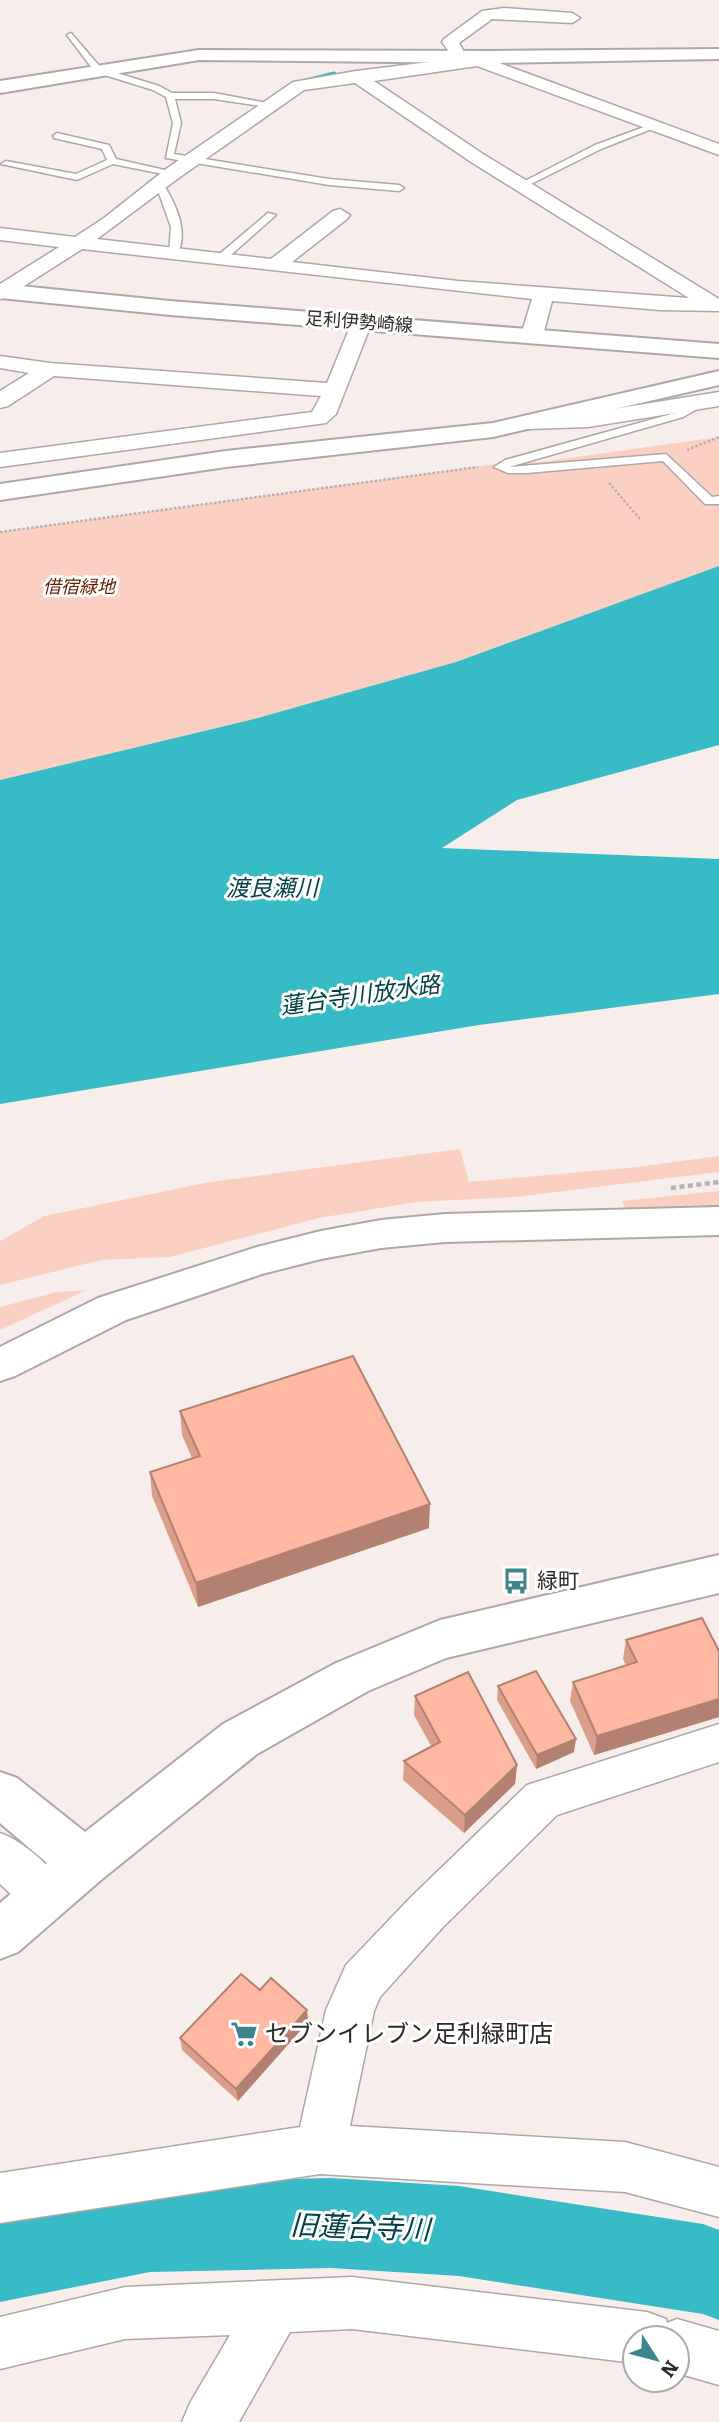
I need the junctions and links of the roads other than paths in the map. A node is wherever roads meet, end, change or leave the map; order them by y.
1 (572, 18) dead end
2 (71, 35) dead end
3 (719, 54) edge
4 (274, 55) junction
5 (476, 58) junction
6 (98, 70) junction
7 (356, 76) junction
8 (299, 86) junction
9 (0, 87) edge
10 (170, 96) junction
11 (274, 105) junction
12 (655, 126) junction
13 (57, 136) dead end
14 (719, 150) edge
15 (111, 161) junction
16 (191, 162) junction
17 (6, 164) dead end
18 (165, 178) junction
19 (522, 185) junction
20 (399, 188) dead end
21 (271, 215) dead end
22 (340, 215) dead end
23 (0, 234) edge
24 (73, 244) junction
25 (174, 253) junction
26 (220, 258) junction
27 (275, 265) junction
28 (1, 292) edge
29 (543, 295) junction
30 (717, 305) edge
31 (362, 322) junction
32 (532, 335) junction
33 (719, 351) edge
34 (0, 362) edge
35 (50, 369) junction
36 (719, 378) edge
37 (335, 390) junction
38 (0, 401) edge
39 (711, 401) edge
40 (529, 422) junction
41 (0, 460) edge
42 (0, 492) edge
43 (719, 500) edge
44 (719, 1221) edge
45 (0, 1365) edge
46 (719, 1574) edge
47 (719, 1743) edge
48 (0, 1794) edge
49 (0, 1854) edge
50 (83, 1864) junction
51 (45, 1896) junction
52 (0, 1935) edge
53 (320, 2149) junction
54 (719, 2192) edge
55 (0, 2198) edge
56 (275, 2307) junction
57 (621, 2335) edge
58 (0, 2343) edge
59 (691, 2350) edge
60 (719, 2358) edge
61 (209, 2422) edge

1 - 5 street
2 - 6 lane
3 - 5 street
4 - 5 street
4 - 6 street
4 - 8 street
5 - 7 street
5 - 12 street
6 - 9 street
6 - 10 lane
7 - 8 street
7 - 19 street
8 - 11 street
10 - 11 lane
10 - 16 lane
11 - 16 street
12 - 14 street
12 - 19 lane
13 - 15 lane
15 - 17 lane
15 - 18 lane
16 - 18 street
16 - 20 lane
18 - 24 street
18 - 25 lane
19 - 30 street
21 - 26 lane
22 - 27 street
23 - 24 street
24 - 25 street
24 - 28 street
25 - 26 street
26 - 27 street
27 - 29 street
28 - 31 street, 足利伊勢崎線
29 - 30 street
29 - 32 street
31 - 32 street, 足利伊勢崎線
31 - 37 street
32 - 33 street, 足利伊勢崎線
34 - 35 street
35 - 37 street
35 - 38 street
36 - 40 street
37 - 41 street
39 - 40 street
39 - 43 lane
40 - 42 street
44 - 45 street
46 - 50 street
47 - 53 street
48 - 50 street
49 - 51 street
50 - 51 street
51 - 52 street
53 - 54 street
53 - 55 street
56 - 57 street
56 - 58 street
56 - 61 street
59 - 60 street

